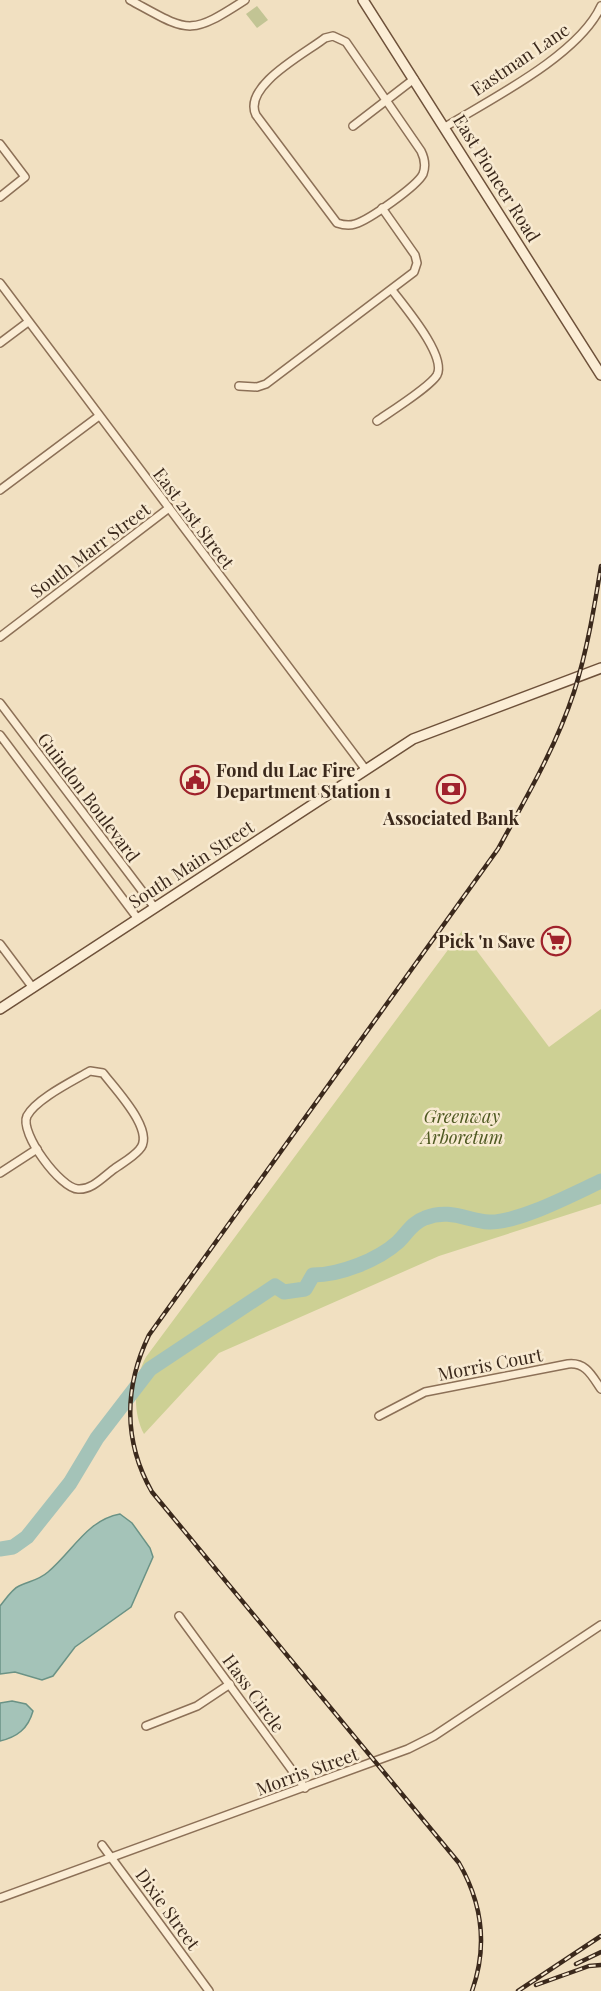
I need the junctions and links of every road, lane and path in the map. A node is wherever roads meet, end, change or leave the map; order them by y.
1 (130, 0) edge
2 (245, 0) edge
3 (363, 0) edge
4 (601, 6) edge
5 (414, 79) junction
6 (386, 100) junction
7 (353, 126) dead end
8 (445, 127) junction
9 (0, 144) edge
10 (0, 197) edge
11 (382, 208) junction
12 (0, 282) edge
13 (392, 290) junction
14 (28, 322) junction
15 (0, 343) edge
16 (601, 375) edge
17 (239, 387) dead end
18 (99, 416) junction
19 (377, 421) dead end
20 (0, 490) edge
21 (169, 508) junction
22 (0, 637) edge
23 (601, 668) edge
24 (0, 703) edge
25 (0, 735) edge
26 (366, 770) junction
27 (155, 908) junction
28 (138, 919) junction
29 (0, 944) edge
30 (33, 988) junction
31 (0, 1009) edge
32 (37, 1149) junction
33 (0, 1173) edge
34 (601, 1389) edge
35 (379, 1416) dead end
36 (179, 1616) dead end
37 (601, 1624) edge
38 (230, 1684) junction
39 (146, 1726) dead end
40 (305, 1788) junction
41 (102, 1845) dead end
42 (112, 1857) junction
43 (0, 1898) edge
44 (209, 1991) edge

1 - 2 street
3 - 5 main road, East Pioneer Road
4 - 8 street, Eastman Lane
5 - 6 street
5 - 8 main road, East Pioneer Road
6 - 7 street
6 - 11 street
6 - 11 street
8 - 16 main road, East Pioneer Road
9 - 10 street
11 - 13 street
12 - 14 street, East 21st Street
13 - 17 street
13 - 19 street
14 - 15 street
14 - 18 street, East 21st Street
18 - 20 street
18 - 21 street, East 21st Street
21 - 22 street, South Marr Street
21 - 26 street, East 21st Street
23 - 26 main road, South Main Street
24 - 27 street, Guindon Boulevard
25 - 28 street, Guindon Boulevard
26 - 27 main road, South Main Street
27 - 28 main road, South Main Street
28 - 30 main road, South Main Street
29 - 30 street
30 - 31 main road, South Main Street
32 - 32 street
32 - 33 street
34 - 35 street, Morris Court
36 - 38 street, Hass Circle
37 - 40 street, Morris Street
38 - 39 street
38 - 40 street, Hass Circle
40 - 42 street, Morris Street
41 - 42 street, Dixie Street
42 - 43 street, Morris Street
42 - 44 street, Dixie Street

